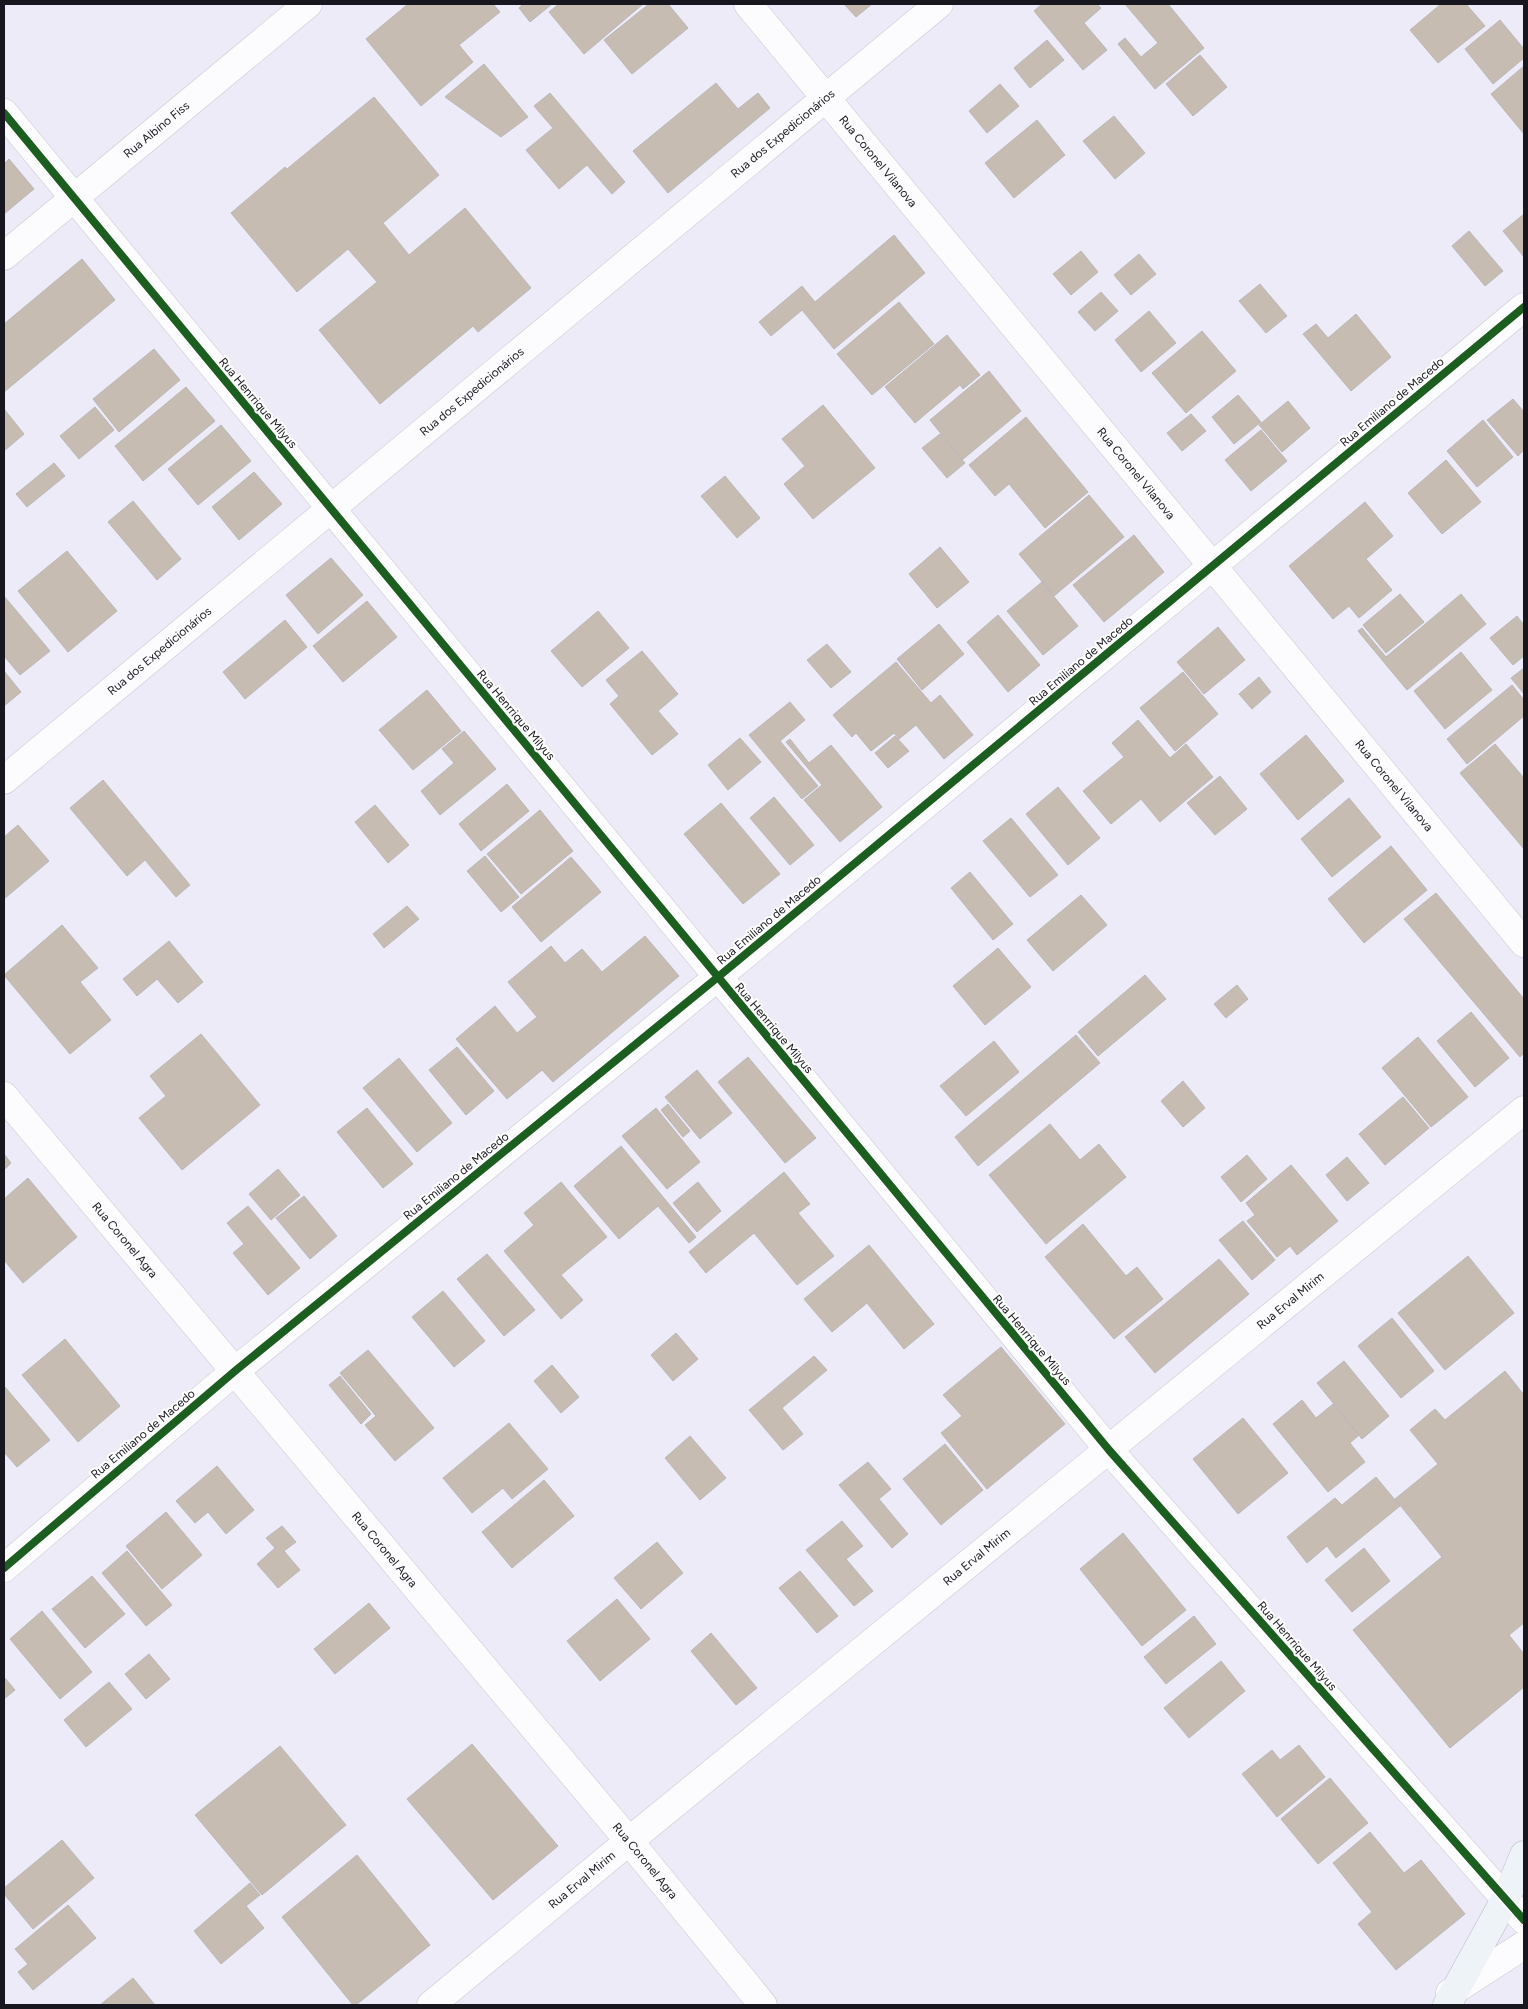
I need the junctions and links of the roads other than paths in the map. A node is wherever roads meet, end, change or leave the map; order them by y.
1 (308, 4) edge
2 (748, 4) edge
3 (939, 4) edge
4 (826, 98) junction
5 (4, 113) edge
6 (74, 198) junction
7 (4, 256) edge
8 (1524, 306) edge
9 (331, 508) junction
10 (1212, 566) junction
11 (4, 780) edge
12 (1524, 943) edge
13 (718, 977) junction
14 (4, 1096) edge
15 (1524, 1110) edge
16 (234, 1371) junction
17 (1109, 1450) junction
18 (4, 1568) edge
19 (629, 1840) junction
20 (1524, 1855) edge
21 (1506, 1898) junction
22 (1524, 1920) edge
23 (1524, 1945) edge
24 (1452, 1996) edge
25 (431, 2005) edge
26 (763, 2005) edge
27 (1434, 2005) edge

1 - 6 street, Rua Albino Fiss
2 - 4 street, Rua Coronel Vilanova
3 - 4 street, Rua dos Expedicionários
4 - 9 street, Rua dos Expedicionários
4 - 10 street, Rua Coronel Vilanova
5 - 6 street, Rua Henrrique Milyus
6 - 7 street, Rua Albino Fiss
6 - 9 street, Rua Henrrique Milyus
8 - 10 street, Rua Emiliano de Macedo
9 - 11 street, Rua dos Expedicionários
9 - 13 street, Rua Henrrique Milyus
10 - 12 street, Rua Coronel Vilanova
10 - 13 street, Rua Emiliano de Macedo
13 - 16 street, Rua Emiliano de Macedo
13 - 17 street, Rua Henrrique Milyus
14 - 16 street, Rua Coronel Agra
15 - 17 street, Rua Erval Mirim
16 - 18 street, Rua Emiliano de Macedo
16 - 19 street, Rua Coronel Agra
17 - 19 street, Rua Erval Mirim
17 - 21 street, Rua Henrrique Milyus
19 - 25 street, Rua Erval Mirim
19 - 26 street, Rua Coronel Agra
20 - 21 main road
21 - 22 street, Rua Henrrique Milyus
21 - 24 main road
23 - 24 street
24 - 27 street

